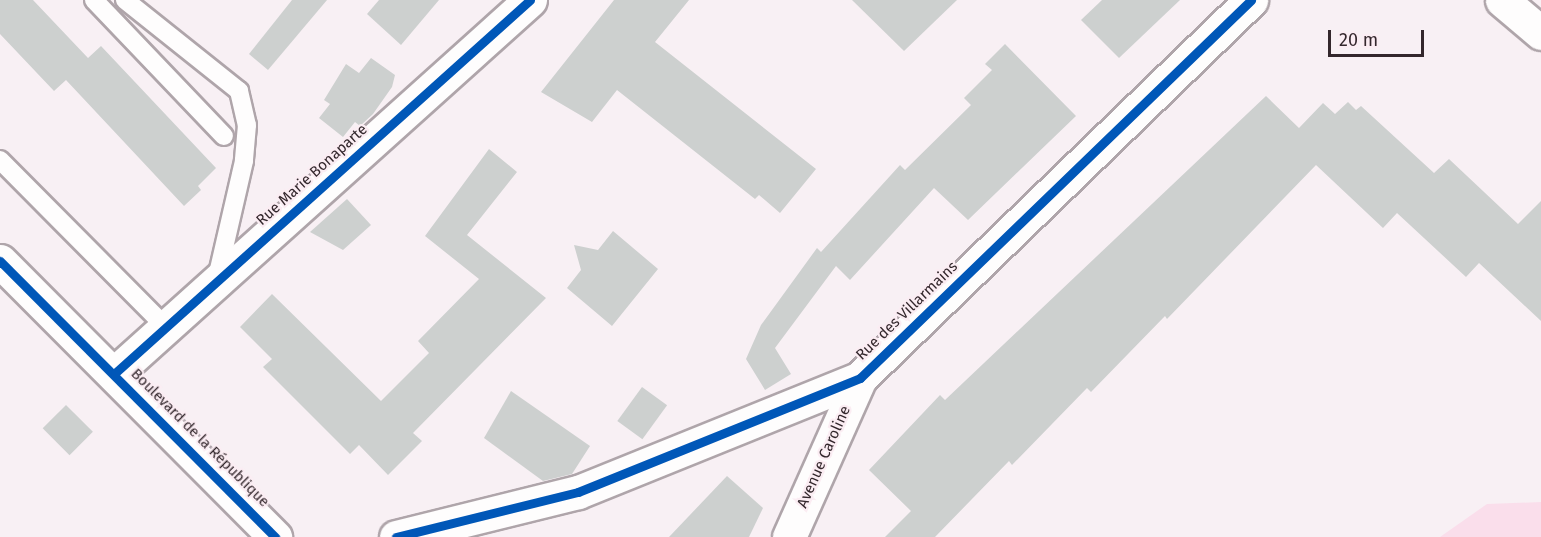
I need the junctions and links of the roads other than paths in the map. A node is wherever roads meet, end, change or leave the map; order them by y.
1 (94, 0) edge
2 (125, 0) edge
3 (530, 0) edge
4 (1251, 0) edge
5 (1502, 0) edge
6 (1541, 33) edge
7 (224, 136) dead end
8 (0, 159) edge
9 (0, 261) edge
10 (216, 282) junction
11 (166, 327) junction
12 (115, 373) junction
13 (860, 378) junction
14 (275, 537) edge
15 (396, 537) edge
16 (789, 537) edge

1 - 7 lane
2 - 10 lane
3 - 10 street, Rue Marie Bonaparte
4 - 13 street, Rue des Villarmains
5 - 6 street
8 - 11 lane
9 - 12 street, Boulevard de la République
10 - 11 street, Rue Marie Bonaparte
11 - 12 street, Rue Marie Bonaparte
12 - 14 street, Boulevard de la République
13 - 15 street, Rue des Villarmains
13 - 16 street, Avenue Caroline

